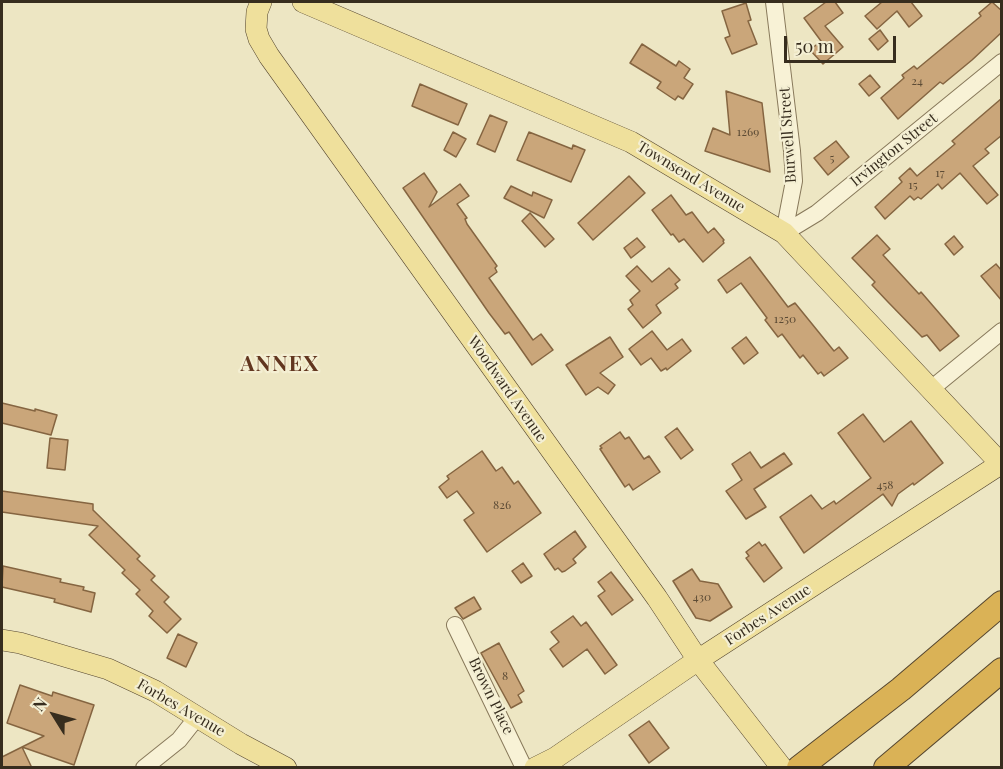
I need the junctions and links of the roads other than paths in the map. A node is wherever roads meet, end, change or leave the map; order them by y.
1 (261, 2) edge
2 (303, 2) edge
3 (774, 2) edge
4 (1002, 62) edge
5 (784, 233) junction
6 (1002, 331) edge
7 (931, 389) junction
8 (1001, 464) edge
9 (1002, 603) edge
10 (455, 625) dead end
11 (2, 640) edge
12 (699, 660) junction
13 (1002, 670) edge
14 (198, 717) junction
15 (144, 768) edge
16 (286, 768) edge
17 (525, 768) edge
18 (535, 768) edge
19 (782, 768) edge
20 (799, 768) edge
21 (886, 768) edge

1 - 12 main road, Woodward Avenue
2 - 5 main road, Townsend Avenue
3 - 5 street, Burwell Street
4 - 5 street, Irvington Street
5 - 7 main road, Townsend Avenue
6 - 7 street
7 - 8 main road, Townsend Avenue
8 - 12 main road, Forbes Avenue
9 - 20 highway
10 - 17 street, Brown Place
11 - 14 main road, Forbes Avenue
12 - 18 main road, Forbes Avenue
12 - 19 main road, Woodward Avenue
13 - 21 highway
14 - 15 street
14 - 16 main road, Forbes Avenue

